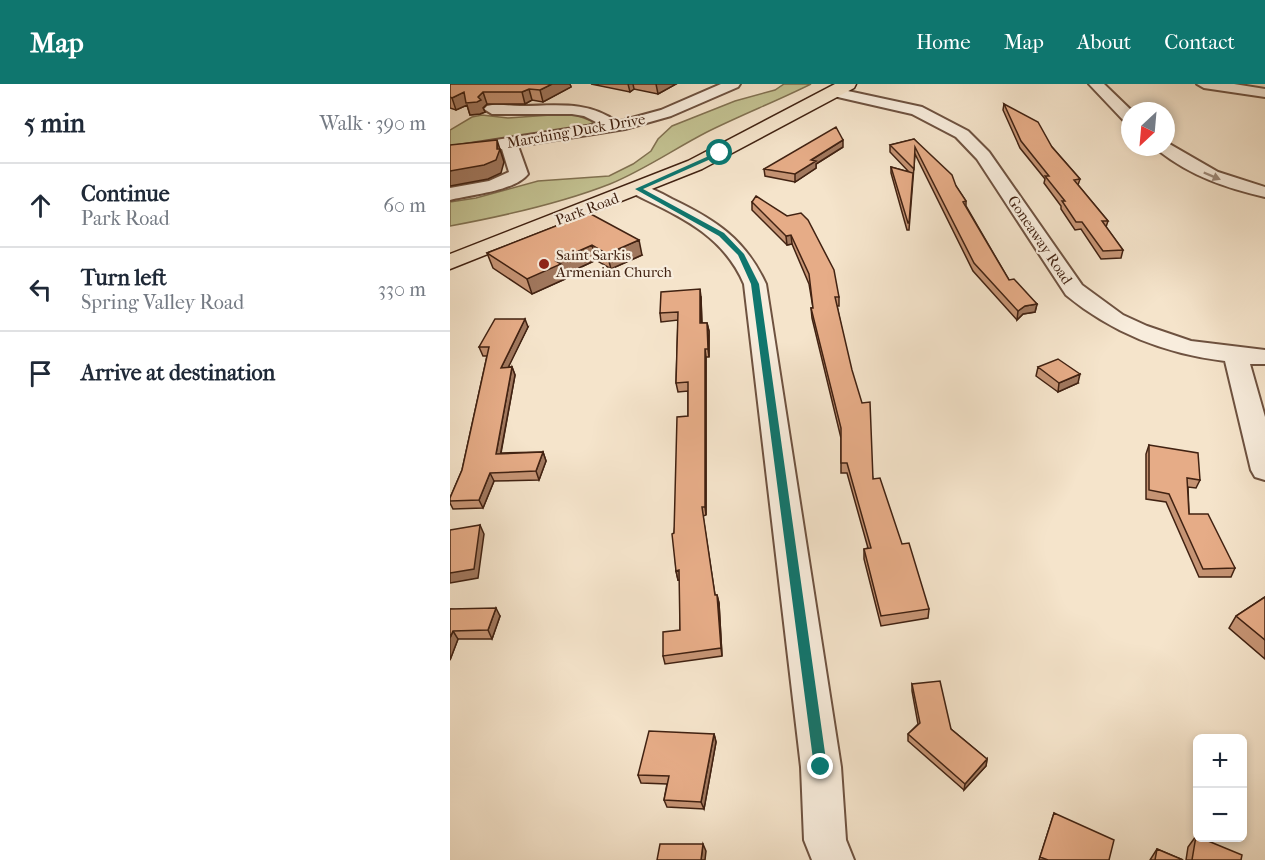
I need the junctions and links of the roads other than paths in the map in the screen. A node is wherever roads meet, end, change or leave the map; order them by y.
1 (732, 84) edge
2 (1096, 84) edge
3 (1204, 84) edge
4 (841, 88) edge
5 (1259, 92) edge
6 (579, 96) dead end
7 (492, 109) edge
8 (1121, 109) edge
9 (561, 110) junction
10 (614, 127) junction
11 (509, 144) junction
12 (450, 152) edge
13 (1175, 156) edge
14 (1265, 192) edge
15 (450, 194) edge
16 (627, 194) junction
17 (450, 238) edge
18 (450, 262) edge
19 (1236, 355) junction
20 (1265, 357) edge
21 (1265, 470) edge
22 (833, 860) edge

1 - 10 street, Marching Duck Drive
2 - 8 street
3 - 5 street
4 - 16 main road, Park Road
4 - 19 street, Goneaway Road
6 - 9 street
7 - 9 street
9 - 10 street
10 - 11 street, Marching Duck Drive
11 - 12 street, Marching Duck Drive
11 - 15 street
13 -> 14 street
16 - 17 main road
16 - 18 main road, Park Road
16 - 22 street
19 - 20 street, Goneaway Road
19 - 21 street

